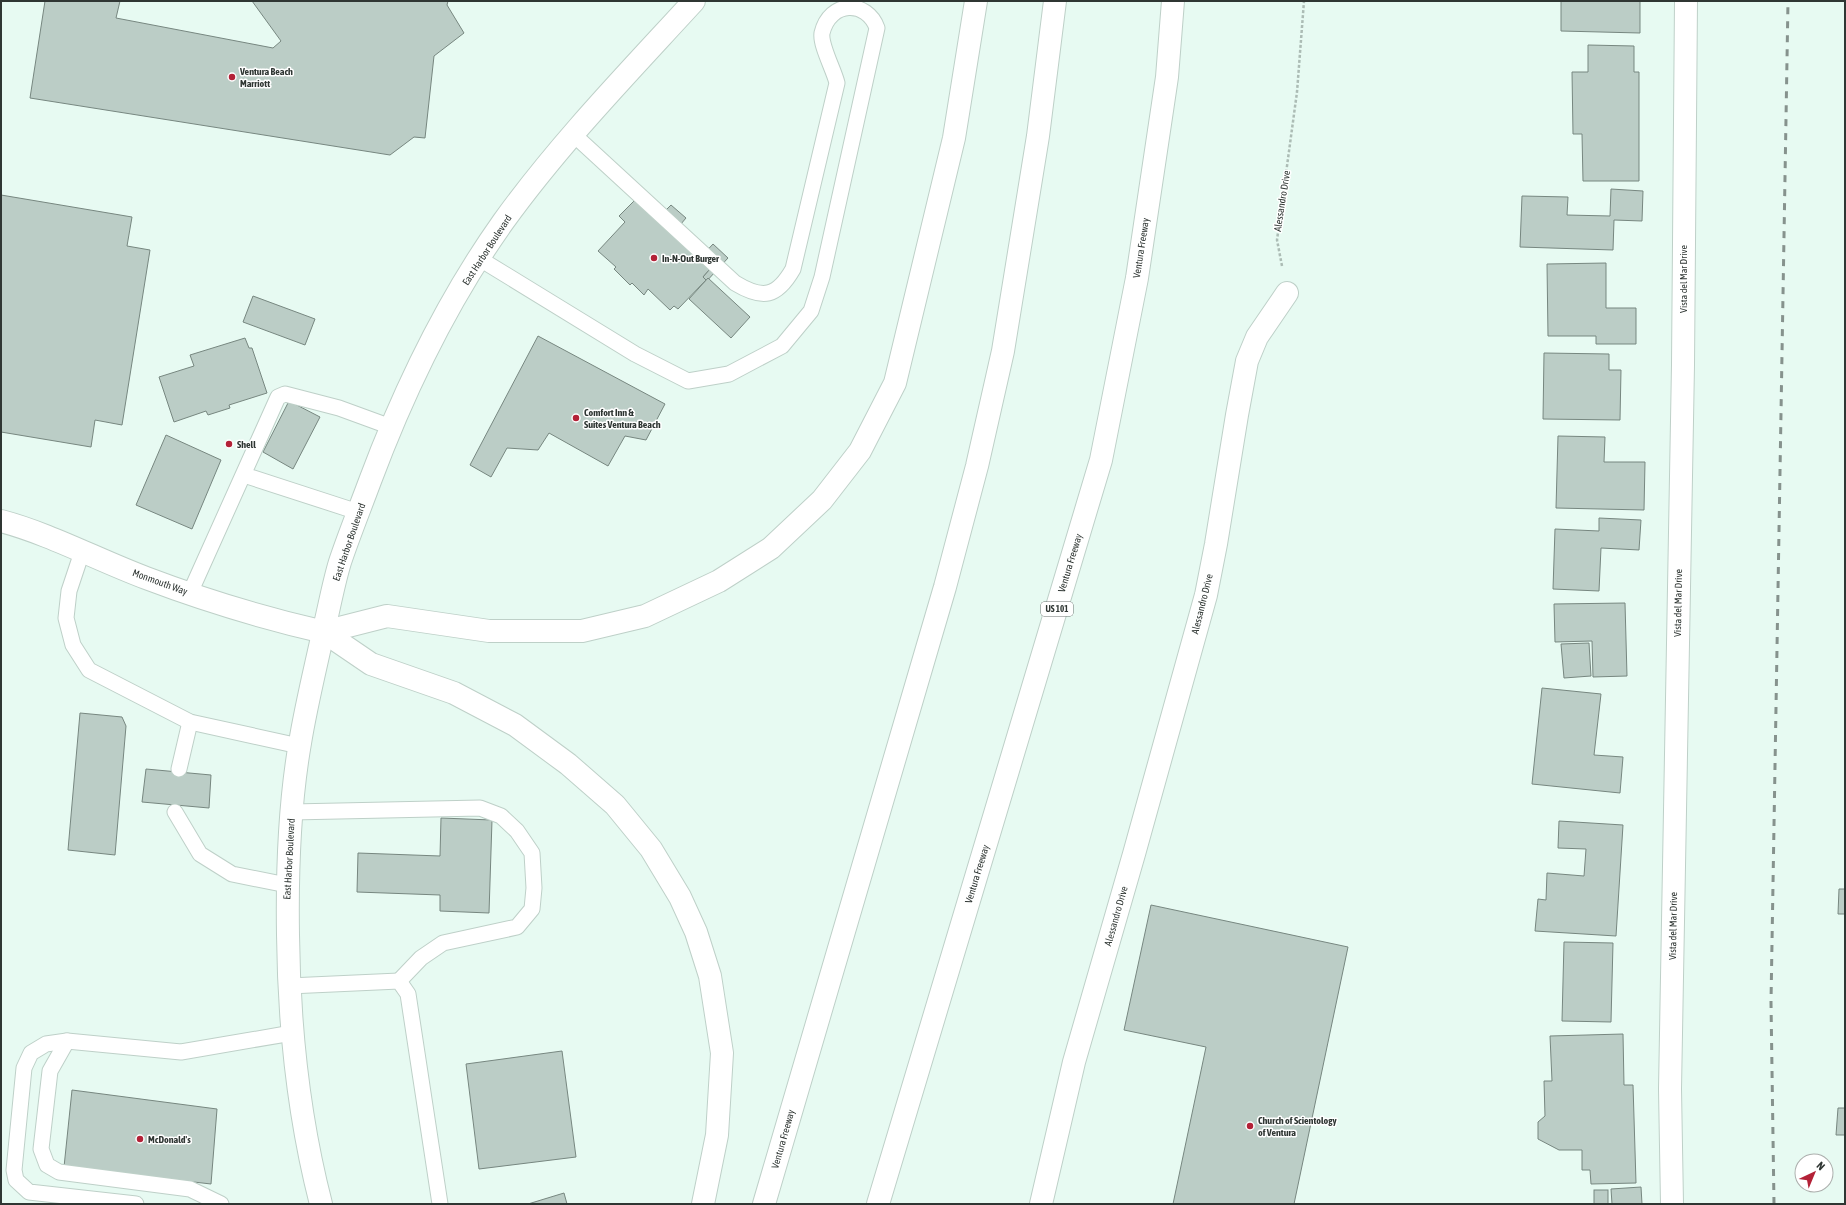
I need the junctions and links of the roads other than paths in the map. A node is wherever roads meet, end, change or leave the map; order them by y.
1 (694, 1) edge
2 (976, 1) edge
3 (1056, 1) edge
4 (1174, 1) edge
5 (1686, 1) edge
6 (572, 134) junction
7 (480, 259) junction
8 (1287, 293) road end
9 (391, 427) junction
10 (244, 475) junction
11 (358, 512) junction
12 (1, 521) edge
13 (82, 552) junction
14 (190, 593) junction
15 (324, 632) junction
16 (190, 722) junction
17 (299, 746) junction
18 (179, 769) dead end
19 (175, 812) dead end
20 (292, 812) junction
21 (287, 885) junction
22 (399, 981) junction
23 (289, 986) junction
24 (292, 1033) junction
25 (67, 1042) junction
26 (136, 1204) edge
27 (221, 1204) edge
28 (321, 1204) edge
29 (440, 1204) edge
30 (704, 1204) edge
31 (764, 1204) edge
32 (878, 1204) edge
33 (1041, 1204) edge
34 (1672, 1204) edge

1 - 6 main road, East Harbor Boulevard
2 - 15 main road
3 - 31 main road, Ventura Freeway
4 - 32 main road, Ventura Freeway / US 101
5 - 34 main road, Vista del Mar Drive
6 - 7 main road, East Harbor Boulevard
6 - 7 lane
7 - 9 main road, East Harbor Boulevard
8 - 33 main road, Alessandro Drive
9 - 10 lane
9 - 11 main road, East Harbor Boulevard
10 - 11 lane
10 - 14 lane
11 - 15 main road, East Harbor Boulevard
12 - 13 main road, Monmouth Way
13 - 14 main road, Monmouth Way
13 - 16 lane
14 - 15 main road, Monmouth Way
15 - 17 main road, East Harbor Boulevard
15 - 30 main road
16 - 17 lane
16 - 18 lane
17 - 20 main road, East Harbor Boulevard
19 - 21 lane
20 - 21 main road, East Harbor Boulevard
20 - 22 lane
21 - 23 main road, East Harbor Boulevard
22 - 23 lane
22 - 29 lane
23 - 24 main road, East Harbor Boulevard
24 - 25 lane
24 - 28 main road, East Harbor Boulevard
25 - 26 lane
25 - 27 lane

